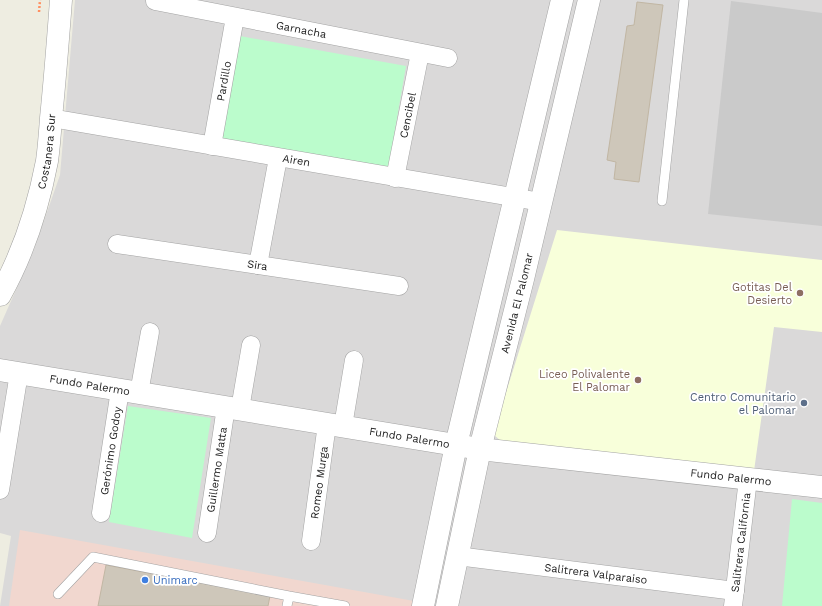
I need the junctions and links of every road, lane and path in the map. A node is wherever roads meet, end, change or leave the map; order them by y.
1 (40, 0) edge
2 (61, 0) edge
3 (562, 0) edge
4 (589, 0) edge
5 (684, 0) edge
6 (155, 1) edge
7 (39, 16) dead end
8 (235, 17) junction
9 (420, 53) junction
10 (448, 58) dead end
11 (51, 118) junction
12 (212, 146) junction
13 (278, 158) junction
14 (395, 178) junction
15 (514, 198) junction
16 (662, 200) dead end
17 (541, 202) junction
18 (117, 244) dead end
19 (258, 265) junction
20 (399, 286) dead end
21 (0, 295) edge
22 (150, 332) dead end
23 (251, 345) dead end
24 (354, 360) dead end
25 (10, 371) edge
26 (130, 391) junction
27 (233, 408) junction
28 (335, 425) junction
29 (456, 445) junction
30 (480, 449) junction
31 (748, 479) junction
32 (822, 487) edge
33 (0, 490) edge
34 (101, 513) dead end
35 (207, 533) dead end
36 (311, 541) dead end
37 (457, 556) junction
38 (58, 594) dead end
39 (289, 596) junction
40 (734, 598) edge
41 (287, 606) edge
42 (345, 606) edge
43 (423, 606) edge
44 (447, 606) edge

1 - 7 path
2 - 11 street, Costanera Sur
3 - 15 street
4 - 17 street, Avenida El Palomar
5 - 16 lane
6 - 8 street, Garnacha
8 - 9 street, Garnacha
8 - 12 street, Pardillo
9 - 10 street, Garnacha
9 - 14 street, Cencibel
11 - 12 street, Airen
11 - 21 street, Costanera Sur
12 - 13 street, Airen
13 - 14 street, Airen
13 - 19 street
14 - 15 street, Airen
15 - 17 street, Airen
15 - 29 street
17 - 30 street, Avenida El Palomar
18 - 19 street, Sira
19 - 20 street, Sira
22 - 26 street, Gerónimo Godoy
23 - 27 street, Guillermo Matta
24 - 28 street, Romeo Murga
25 - 26 street, Fundo Palermo
25 - 33 street
26 - 27 street, Fundo Palermo
26 - 34 street, Gerónimo Godoy
27 - 28 street, Fundo Palermo
27 - 35 street, Guillermo Matta
28 - 29 street, Fundo Palermo
28 - 36 street, Romeo Murga
29 - 30 street, Fundo Palermo
29 - 43 street
30 - 31 street, Fundo Palermo
30 - 37 street, Avenida El Palomar
31 - 32 street, Fundo Palermo
31 - 40 street, Salitrera California
37 - 40 street, Salitrera Valparaiso
37 - 44 street, Avenida El Palomar
38 - 39 lane
39 - 41 lane
39 - 42 lane

